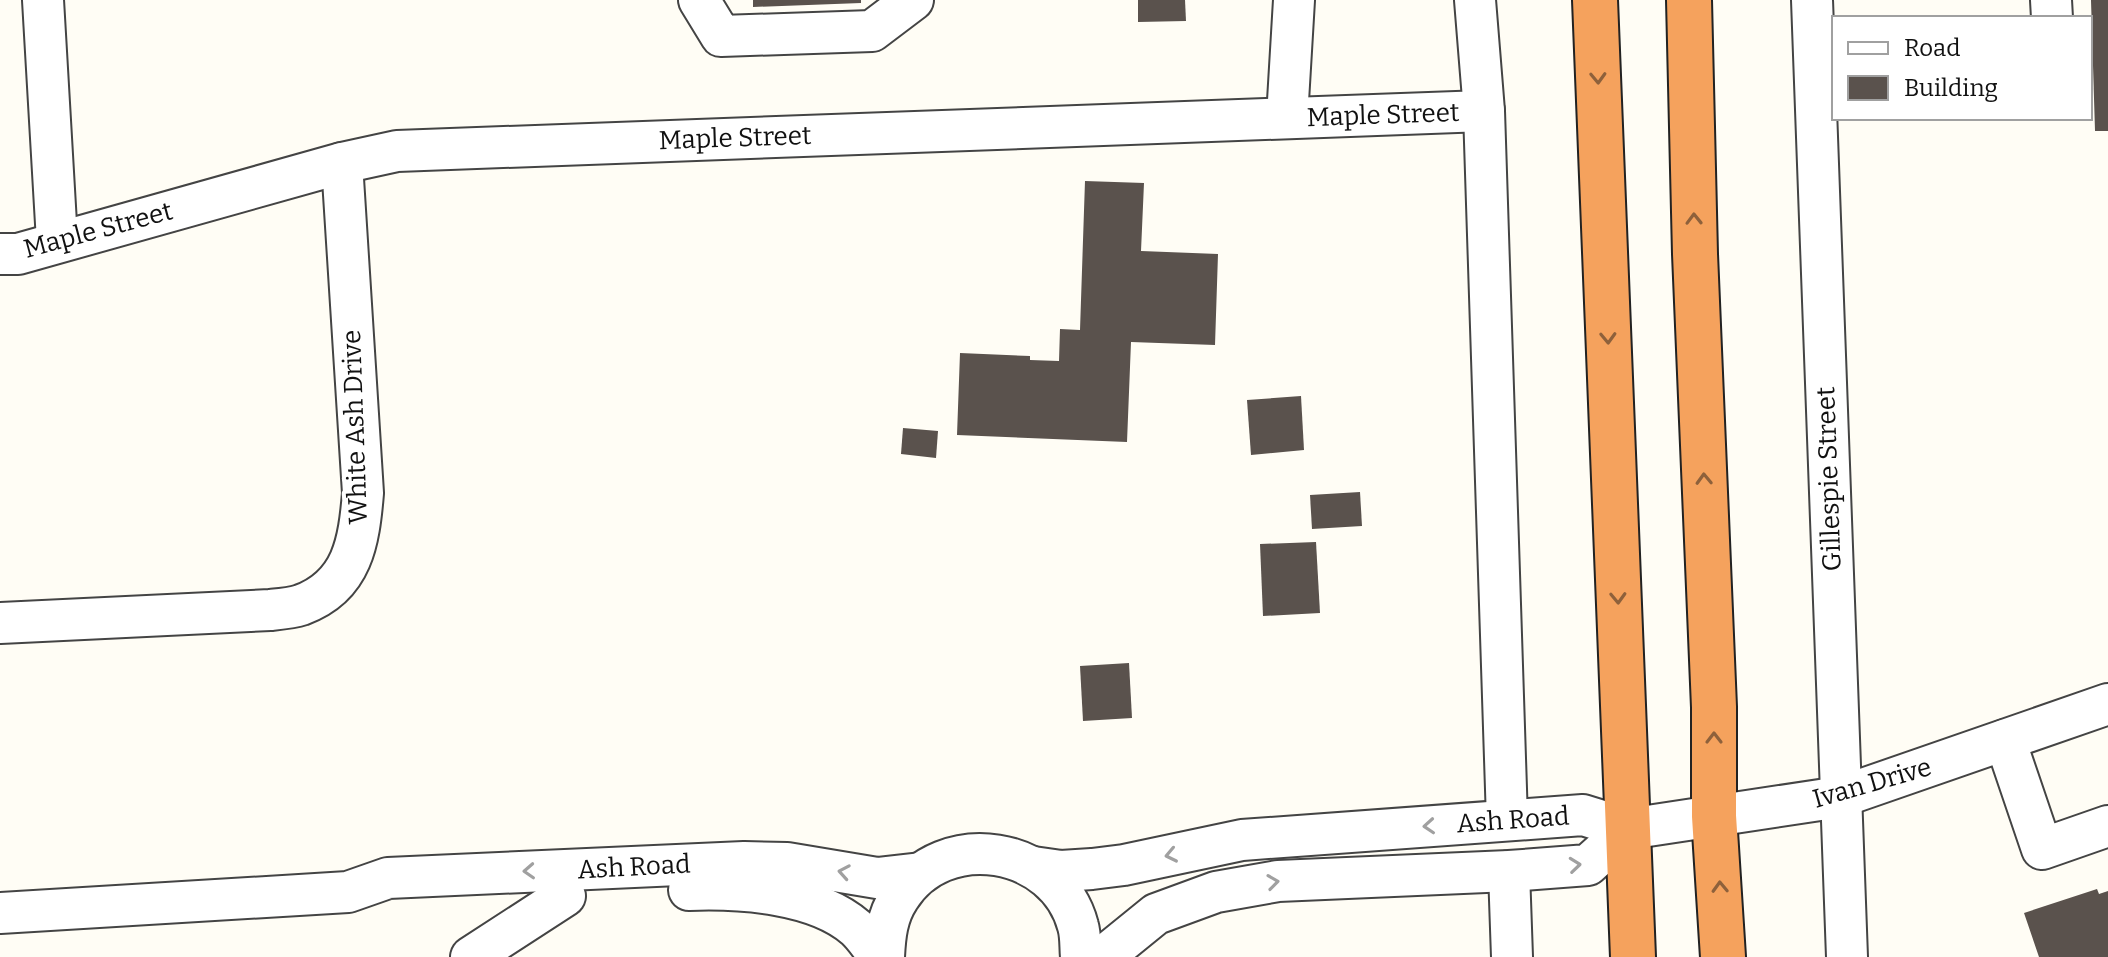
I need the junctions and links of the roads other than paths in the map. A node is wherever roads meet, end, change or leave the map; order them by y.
1 (43, 0) edge
2 (699, 0) edge
3 (913, 0) edge
4 (1294, 0) edge
5 (1475, 0) edge
6 (1595, 0) edge
7 (1689, 0) edge
8 (1812, 0) edge
9 (1484, 111) junction
10 (1287, 118) junction
11 (342, 163) junction
12 (57, 241) junction
13 (0, 254) edge
14 (0, 623) edge
15 (2108, 704) edge
16 (2005, 740) junction
17 (1840, 797) junction
18 (1714, 816) junction
19 (1507, 820) junction
20 (2108, 826) edge
21 (1628, 829) junction
22 (1033, 867) junction
23 (1509, 871) junction
24 (921, 873) junction
25 (348, 892) junction
26 (565, 896) junction
27 (0, 913) edge
28 (471, 957) edge
29 (882, 957) edge
30 (1081, 957) edge
31 (1103, 957) edge
32 (1512, 957) edge
33 (1633, 957) edge
34 (1723, 957) edge
35 (1847, 957) edge

1 - 12 street
2 - 3 street
4 - 10 street
5 - 9 street
6 -> 21 highway
18 -> 7 highway
8 - 17 street, Gillespie Street
9 - 10 street, Maple Street
9 - 19 street
10 - 11 street, Maple Street
11 - 12 street, Maple Street
11 - 14 street, White Ash Drive
12 - 13 street, Maple Street
15 - 16 street, Ivan Drive
16 - 17 street, Ivan Drive
16 - 20 street
17 - 18 street, Ivan Drive
17 - 35 street, Gillespie Street
18 - 21 street, Ivan Drive
34 -> 18 highway
19 - 21 street, Ash Road
19 -> 22 street, Ash Road
23 -> 21 street, Ash Road
21 - 33 highway
22 - 24 street
22 - 30 street
31 -> 23 street, Ash Road
23 - 32 street
24 -> 25 street, Ash Road
24 - 29 street
25 - 26 street, Ash Road
25 - 27 street, Ash Road
26 - 28 street
26 - 29 street, Ash Road

